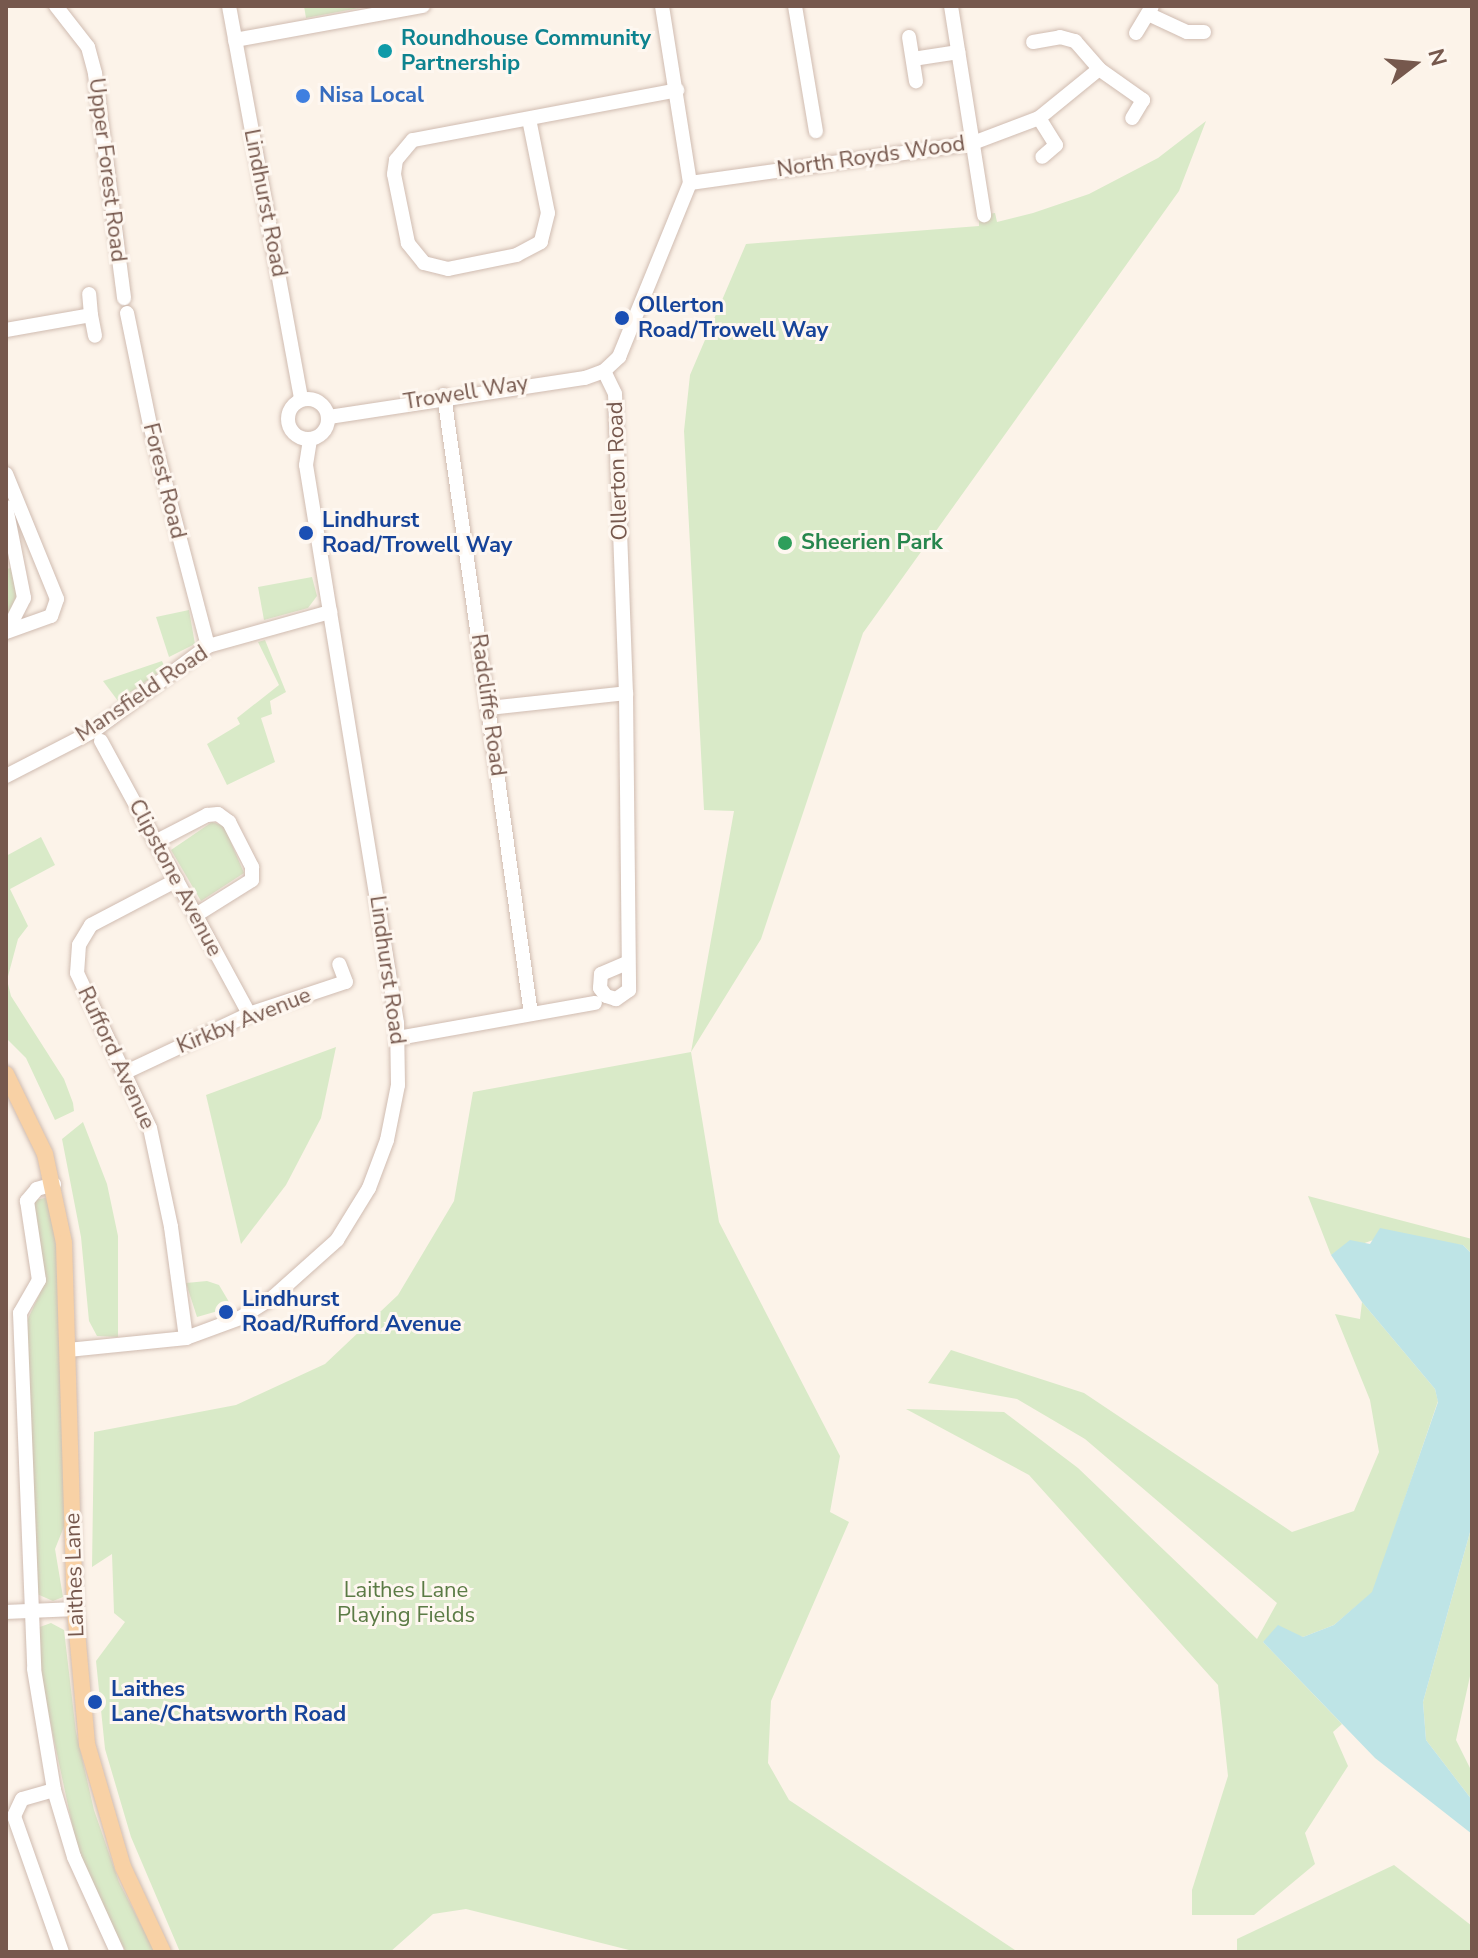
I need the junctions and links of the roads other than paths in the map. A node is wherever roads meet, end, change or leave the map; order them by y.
1 (56, 6) edge
2 (229, 6) edge
3 (423, 6) edge
4 (662, 6) edge
5 (795, 6) edge
6 (951, 6) edge
7 (1150, 10) edge
8 (1204, 32) dead end
9 (1136, 33) dead end
10 (909, 37) dead end
11 (235, 40) junction
12 (1033, 42) dead end
13 (958, 52) junction
14 (913, 59) junction
15 (1099, 69) junction
16 (916, 81) dead end
17 (677, 90) junction
18 (1039, 118) junction
19 (1132, 118) dead end
20 (529, 119) junction
21 (816, 131) dead end
22 (973, 143) junction
23 (1042, 157) dead end
24 (690, 183) junction
25 (984, 215) dead end
26 (89, 294) dead end
27 (124, 298) dead end
28 (127, 313) dead end
29 (91, 315) junction
30 (6, 330) edge
31 (95, 336) dead end
32 (604, 371) junction
33 (444, 395) junction
34 (301, 399) junction
35 (329, 417) junction
36 (310, 439) junction
37 (6, 474) edge
38 (6, 507) edge
39 (330, 612) junction
40 (7, 632) edge
41 (208, 646) junction
42 (626, 693) junction
43 (489, 708) junction
44 (101, 741) dead end
45 (6, 776) edge
46 (155, 842) junction
47 (177, 880) junction
48 (196, 915) junction
49 (627, 963) dead end
50 (339, 964) dead end
51 (595, 1003) dead end
52 (249, 1014) junction
53 (531, 1014) junction
54 (398, 1038) junction
55 (126, 1072) junction
56 (6, 1074) edge
57 (54, 1184) junction
58 (186, 1338) junction
59 (68, 1350) junction
60 (75, 1609) junction
61 (6, 1612) edge
62 (30, 1612) junction
63 (54, 1790) junction
64 (10, 1816) edge
65 (62, 1952) edge
66 (117, 1952) edge
67 (163, 1952) edge

1 - 27 street, Upper Forest Road
2 - 11 street, Lindhurst Road
3 - 11 street
4 - 17 street, Ollerton Road
5 - 21 street
6 - 13 street
7 - 8 street
7 - 9 street
10 - 14 street
11 - 34 street, Lindhurst Road
12 - 15 street
13 - 14 street
13 - 22 street
14 - 16 street
15 - 18 street, North Royds Wood
15 - 19 street
17 - 20 street
17 - 24 street, Ollerton Road
18 - 22 street, North Royds Wood
18 - 23 street
20 - 20 street
22 - 24 street, North Royds Wood
22 - 25 street
24 - 32 street, Ollerton Road
26 - 29 street
28 - 41 street, Forest Road
29 - 30 street
29 - 31 street
32 - 33 street, Trowell Way
32 - 42 street, Ollerton Road
33 - 35 street, Trowell Way
33 - 43 street, Radcliffe Road
34 - 35 street
34 - 36 street, Lindhurst Road
35 - 36 street
36 - 39 street, Lindhurst Road
37 - 40 street
38 - 40 street
39 - 41 street, Mansfield Road
39 - 54 street, Lindhurst Road
41 - 45 street, Mansfield Road
42 - 43 street
42 - 49 street, Ollerton Road
43 - 53 street, Radcliffe Road
44 - 46 street, Clipstone Avenue
46 - 47 street, Clipstone Avenue
46 - 48 street
47 - 48 street, Clipstone Avenue
47 - 55 street, Rufford Avenue
48 - 52 street, Clipstone Avenue
50 - 52 street, Kirkby Avenue
51 - 53 street
52 - 55 street, Kirkby Avenue
53 - 54 street
54 - 58 street, Lindhurst Road
55 - 58 street, Rufford Avenue
56 - 57 main road, Laithes Lane
57 - 59 main road, Laithes Lane
57 - 62 street, Laithes Lane
58 - 59 street, Lindhurst Road
59 - 60 main road, Laithes Lane
60 - 62 street
60 - 67 main road, Laithes Lane
61 - 62 street
62 - 63 street, Laithes Lane
63 - 64 street
63 - 66 street, Laithes Lane
64 - 65 street

